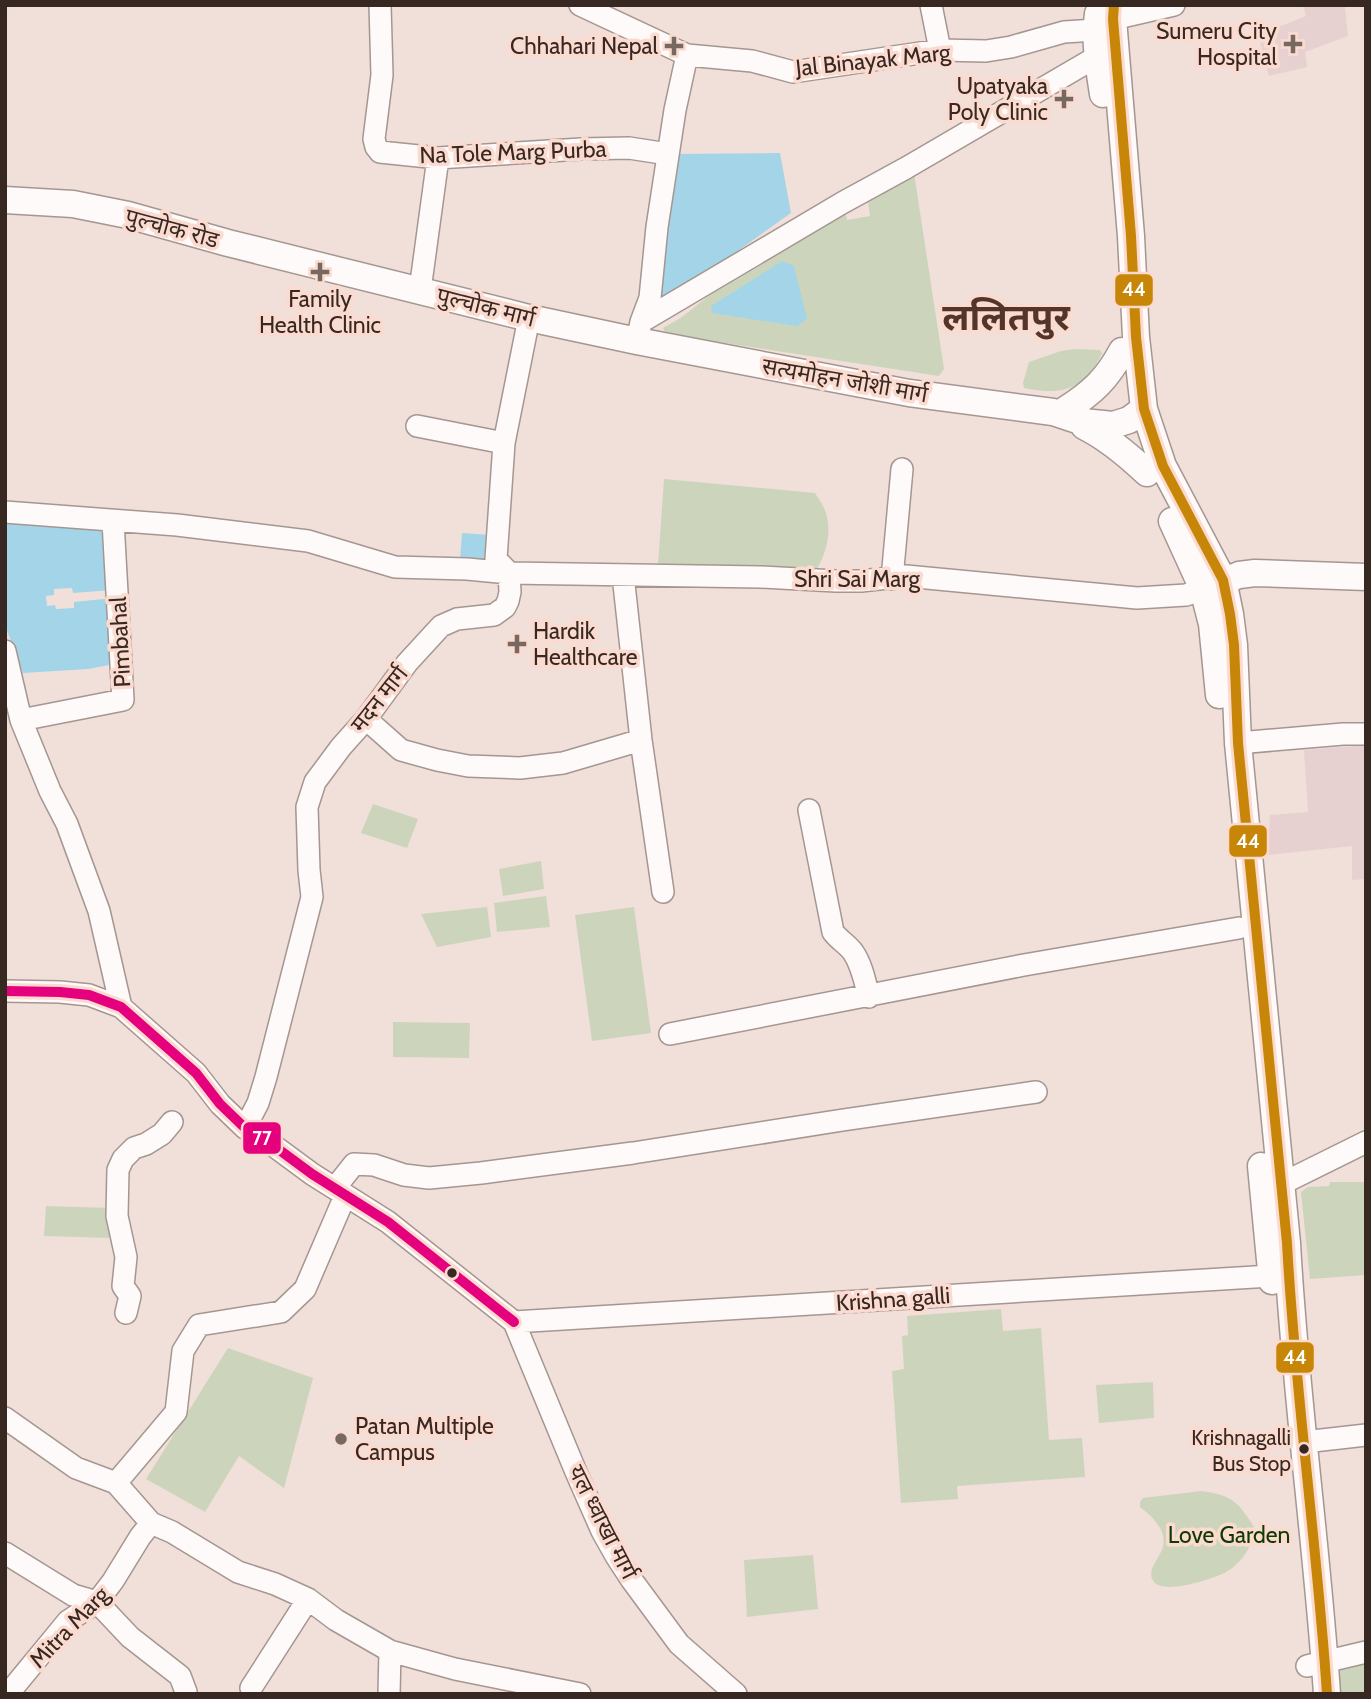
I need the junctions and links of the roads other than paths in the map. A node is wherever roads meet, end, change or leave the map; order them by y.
1 (380, 5) edge
2 (580, 5) edge
3 (931, 5) edge
4 (1174, 5) edge
5 (619, 14) edge
6 (1106, 15) edge
7 (940, 50) junction
8 (687, 55) junction
9 (1098, 57) junction
10 (668, 154) junction
11 (439, 158) junction
12 (5, 200) edge
13 (335, 270) joint
14 (420, 290) junction
15 (529, 318) junction
16 (639, 332) junction
17 (1122, 351) junction
18 (1061, 413) junction
19 (1136, 414) junction
20 (417, 426) dead end
21 (504, 443) junction
22 (1152, 461) junction
23 (902, 469) dead end
24 (5, 512) edge
25 (113, 521) junction
26 (509, 573) junction
27 (623, 575) junction
28 (1366, 577) edge
29 (892, 579) junction
30 (1213, 584) junction
31 (1224, 648) junction
32 (5, 651) edge
33 (366, 719) junction
34 (21, 720) junction
35 (1366, 734) edge
36 (641, 740) junction
37 (1238, 743) junction
38 (810, 810) dead end
39 (663, 892) dead end
40 (1239, 928) junction
41 (5, 991) edge
42 (869, 997) junction
43 (121, 1007) junction
44 (670, 1034) dead end
45 (1036, 1093) dead end
46 (172, 1122) dead end
47 (245, 1128) junction
48 (1366, 1142) edge
49 (1273, 1188) junction
50 (340, 1192) junction
51 (1271, 1276) junction
52 (126, 1313) dead end
53 (514, 1322) junction
54 (5, 1418) edge
55 (1366, 1435) edge
56 (1304, 1442) junction
57 (116, 1483) junction
58 (151, 1523) junction
59 (5, 1553) edge
60 (308, 1598) junction
61 (97, 1602) junction
62 (390, 1651) junction
63 (1366, 1652) edge
64 (1316, 1664) junction
65 (251, 1688) dead end
66 (186, 1692) edge
67 (8, 1694) edge
68 (389, 1694) edge
69 (580, 1694) edge
70 (736, 1694) edge
71 (1309, 1694) edge
72 (1327, 1694) edge

1 - 11 street, Na Tole Marg Purba
2 - 5 street, Jal Binayak Marg
3 - 7 street
4 - 6 street, Jal Binayak Marg
5 - 8 street, Jal Binayak Marg
6 - 7 street, Jal Binayak Marg
6 - 9 main road
6 - 19 main road
7 - 8 street, Jal Binayak Marg
8 - 10 street
9 - 16 street
9 - 17 main road
10 - 11 street, Na Tole Marg Purba
10 - 16 street
11 - 14 street
12 - 13 main road, पुल्चोक रोड
13 - 14 main road, पुल्चोक मार्ग
14 - 15 main road, पुल्चोक मार्ग
15 - 16 main road, पुल्चोक मार्ग
15 - 21 street, मदन मार्ग
16 - 18 main road, सत्यमोहन जोशी मार्ग
17 - 18 main road
17 - 19 main road
18 - 19 main road, सत्यमोहन जोशी मार्ग
18 - 22 main road
19 - 22 main road
20 - 21 street
21 - 26 street, मदन मार्ग
22 - 30 main road
23 - 29 street
24 - 25 street, Shri Sai Marg
25 - 26 street, Shri Sai Marg
25 - 34 street, Pimbahal
26 - 27 street, Shri Sai Marg
26 - 33 street, मदन मार्ग
27 - 29 street, Shri Sai Marg
27 - 36 street
28 - 30 main road
29 - 30 street, Shri Sai Marg
30 - 31 main road
31 - 37 main road
31 - 40 main road
32 - 34 street
33 - 36 street
33 - 47 street, मदन मार्ग
34 - 43 street
35 - 37 street
36 - 39 street
37 - 49 main road
38 - 42 street
40 - 42 street
40 - 49 main road
41 - 43 street
42 - 44 street
43 - 47 street
45 - 50 street
46 - 52 street
47 - 50 street
48 - 49 street
49 - 51 main road
49 - 56 main road
50 - 53 street
50 - 57 street
51 - 53 street, Krishna galli
51 - 64 main road
53 - 70 street, यल ध्वाखा मार्ग
54 - 57 street
55 - 56 street
56 - 64 main road
57 - 58 street
58 - 60 street
58 - 61 street, Mitra Marg
59 - 61 street
60 - 62 street
60 - 65 street
61 - 66 street
61 - 67 street, Mitra Marg
62 - 68 street
62 - 69 street
63 - 64 street
64 - 71 main road
64 - 72 main road

